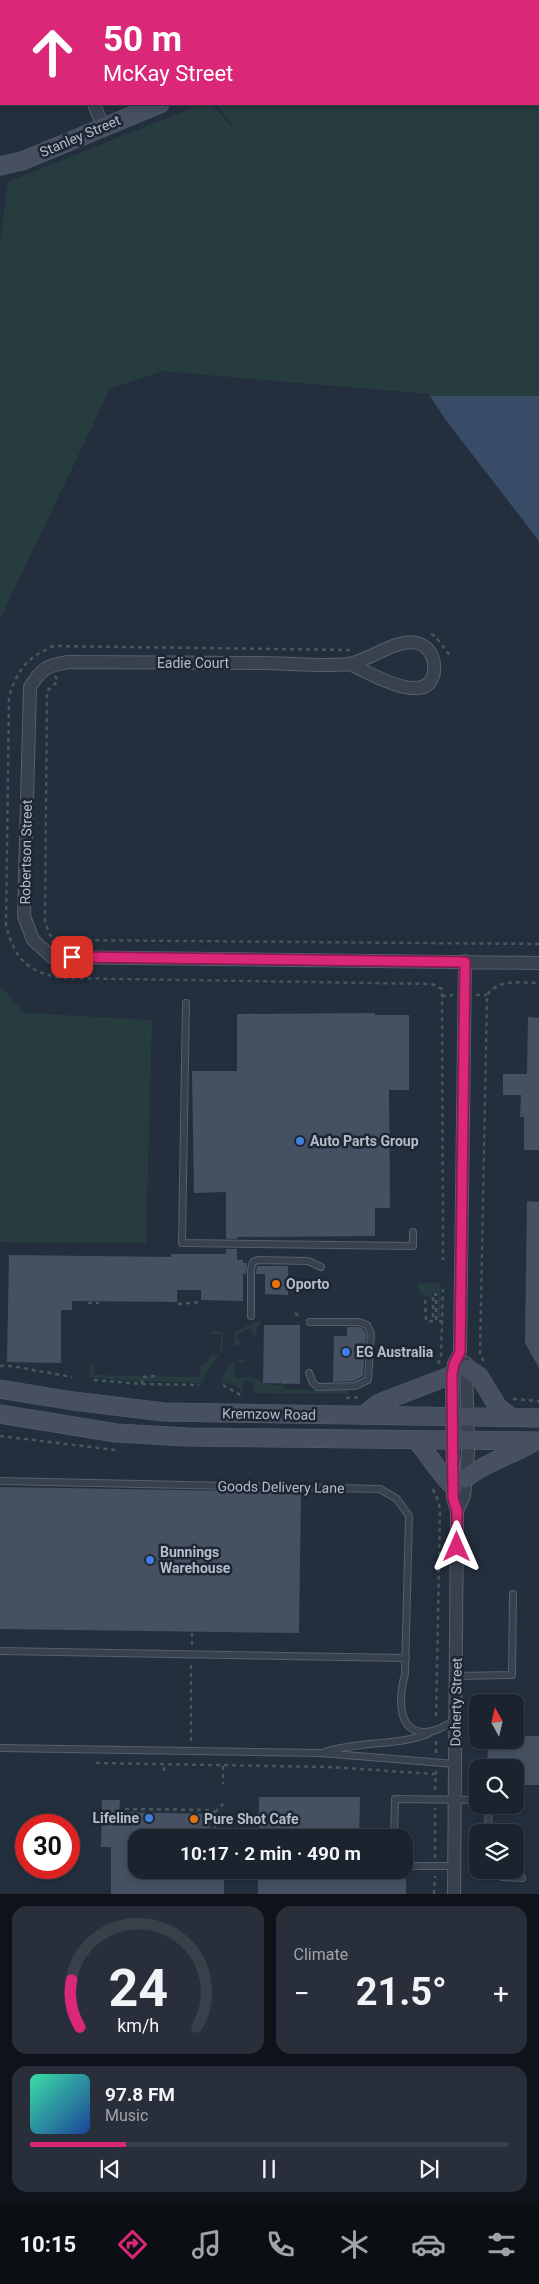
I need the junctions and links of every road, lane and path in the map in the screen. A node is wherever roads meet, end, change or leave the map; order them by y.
1 (94, 105) edge
2 (158, 105) edge
3 (103, 127) junction
4 (0, 166) edge
5 (429, 634) dead end
6 (43, 650) junction
7 (358, 650) dead end
8 (44, 655) dead end
9 (451, 657) dead end
10 (350, 664) junction
11 (39, 672) joint
12 (56, 678) dead end
13 (539, 944) edge
14 (465, 962) junction
15 (539, 963) edge
16 (539, 983) edge
17 (450, 995) dead end
18 (482, 995) dead end
19 (487, 995) junction
20 (442, 996) junction
21 (186, 1004) dead end
22 (413, 1232) dead end
23 (443, 1260) dead end
24 (321, 1267) dead end
25 (425, 1300) dead end
26 (200, 1302) dead end
27 (88, 1303) dead end
28 (99, 1303) dead end
29 (178, 1304) dead end
30 (295, 1313) dead end
31 (251, 1316) dead end
32 (299, 1316) dead end
33 (442, 1321) dead end
34 (310, 1322) dead end
35 (485, 1362) dead end
36 (0, 1366) edge
37 (460, 1372) junction
38 (285, 1373) dead end
39 (309, 1373) dead end
40 (156, 1376) dead end
41 (72, 1377) dead end
42 (94, 1380) dead end
43 (142, 1384) junction
44 (285, 1384) dead end
45 (199, 1385) dead end
46 (0, 1389) edge
47 (508, 1398) dead end
48 (539, 1401) edge
49 (0, 1414) edge
50 (364, 1415) junction
51 (460, 1416) junction
52 (511, 1417) junction
53 (539, 1418) edge
54 (0, 1436) edge
55 (416, 1440) junction
56 (460, 1440) junction
57 (537, 1441) edge
58 (122, 1450) dead end
59 (0, 1481) edge
60 (459, 1482) junction
61 (432, 1486) dead end
62 (513, 1594) dead end
63 (192, 1632) dead end
64 (0, 1651) edge
65 (192, 1654) junction
66 (406, 1658) junction
67 (456, 1676) junction
68 (456, 1720) junction
69 (436, 1730) junction
70 (191, 1741) dead end
71 (0, 1748) edge
72 (321, 1753) junction
73 (96, 1764) dead end
74 (436, 1764) junction
75 (455, 1764) junction
76 (164, 1765) junction
77 (223, 1766) junction
78 (164, 1771) dead end
79 (436, 1774) junction
80 (223, 1784) dead end
81 (435, 1799) junction
82 (455, 1800) junction
83 (469, 1800) edge
84 (223, 1804) dead end
85 (125, 1809) dead end
86 (215, 1812) junction
87 (214, 1829) edge
88 (394, 1829) edge
89 (413, 1866) edge
90 (435, 1866) junction
91 (454, 1866) junction
92 (434, 1894) edge
93 (454, 1894) edge

1 - 3 street
2 - 3 street, Stanley Street
3 - 4 street, Stanley Street
5 - 9 path
6 - 7 path
6 - 8 path
6 - 20 path
10 - 10 street, Eadie Court
10 - 11 street, Eadie Court
11 - 14 street, Robertson Street
12 - 13 path
14 - 15 street, Robertson Street
14 - 37 street, Doherty Street
16 - 19 path
17 - 20 path
18 - 19 path
19 - 35 path
20 - 23 path
21 - 22 lane
24 - 31 lane
25 - 33 path
26 - 29 path
27 - 28 path
30 - 32 path
34 - 39 lane
36 - 41 path
37 - 50 street
37 - 51 street, Doherty Street
37 - 52 street
38 - 44 path
40 - 43 path
42 - 43 path
43 - 45 path
46 - 50 street, Kremzow Road
47 - 48 path
49 - 55 street, Kremzow Road
50 - 51 street, Kremzow Road
51 - 52 street, Kremzow Road
51 - 56 street, Doherty Street
52 - 53 street, Kremzow Road
54 - 58 path
55 - 56 street, Kremzow Road
55 - 60 street
56 - 57 street, Kremzow Road
56 - 60 street, Doherty Street
57 - 60 street
59 - 66 lane, Goods Delivery Lane
60 - 67 street, Doherty Street
61 - 69 path
62 - 67 lane
63 - 65 path
64 - 65 lane
65 - 66 lane
65 - 70 path
66 - 69 lane, Goods Delivery Lane
67 - 68 street, Doherty Street
68 - 69 lane
68 - 75 street, Doherty Street
69 - 72 lane
69 - 74 path
71 - 72 lane
72 - 74 lane
73 - 76 path
74 - 75 lane
74 - 79 path
75 - 82 street, Doherty Street
76 - 77 path
76 - 78 path
77 - 79 path
77 - 80 path
79 - 81 path
81 - 82 lane
81 - 88 lane
81 - 90 path
82 - 83 lane
82 - 91 street, Doherty Street
84 - 86 path
85 - 86 path
86 - 87 path
89 - 90 lane
90 - 91 lane
90 - 92 path
91 - 93 street, Doherty Street

